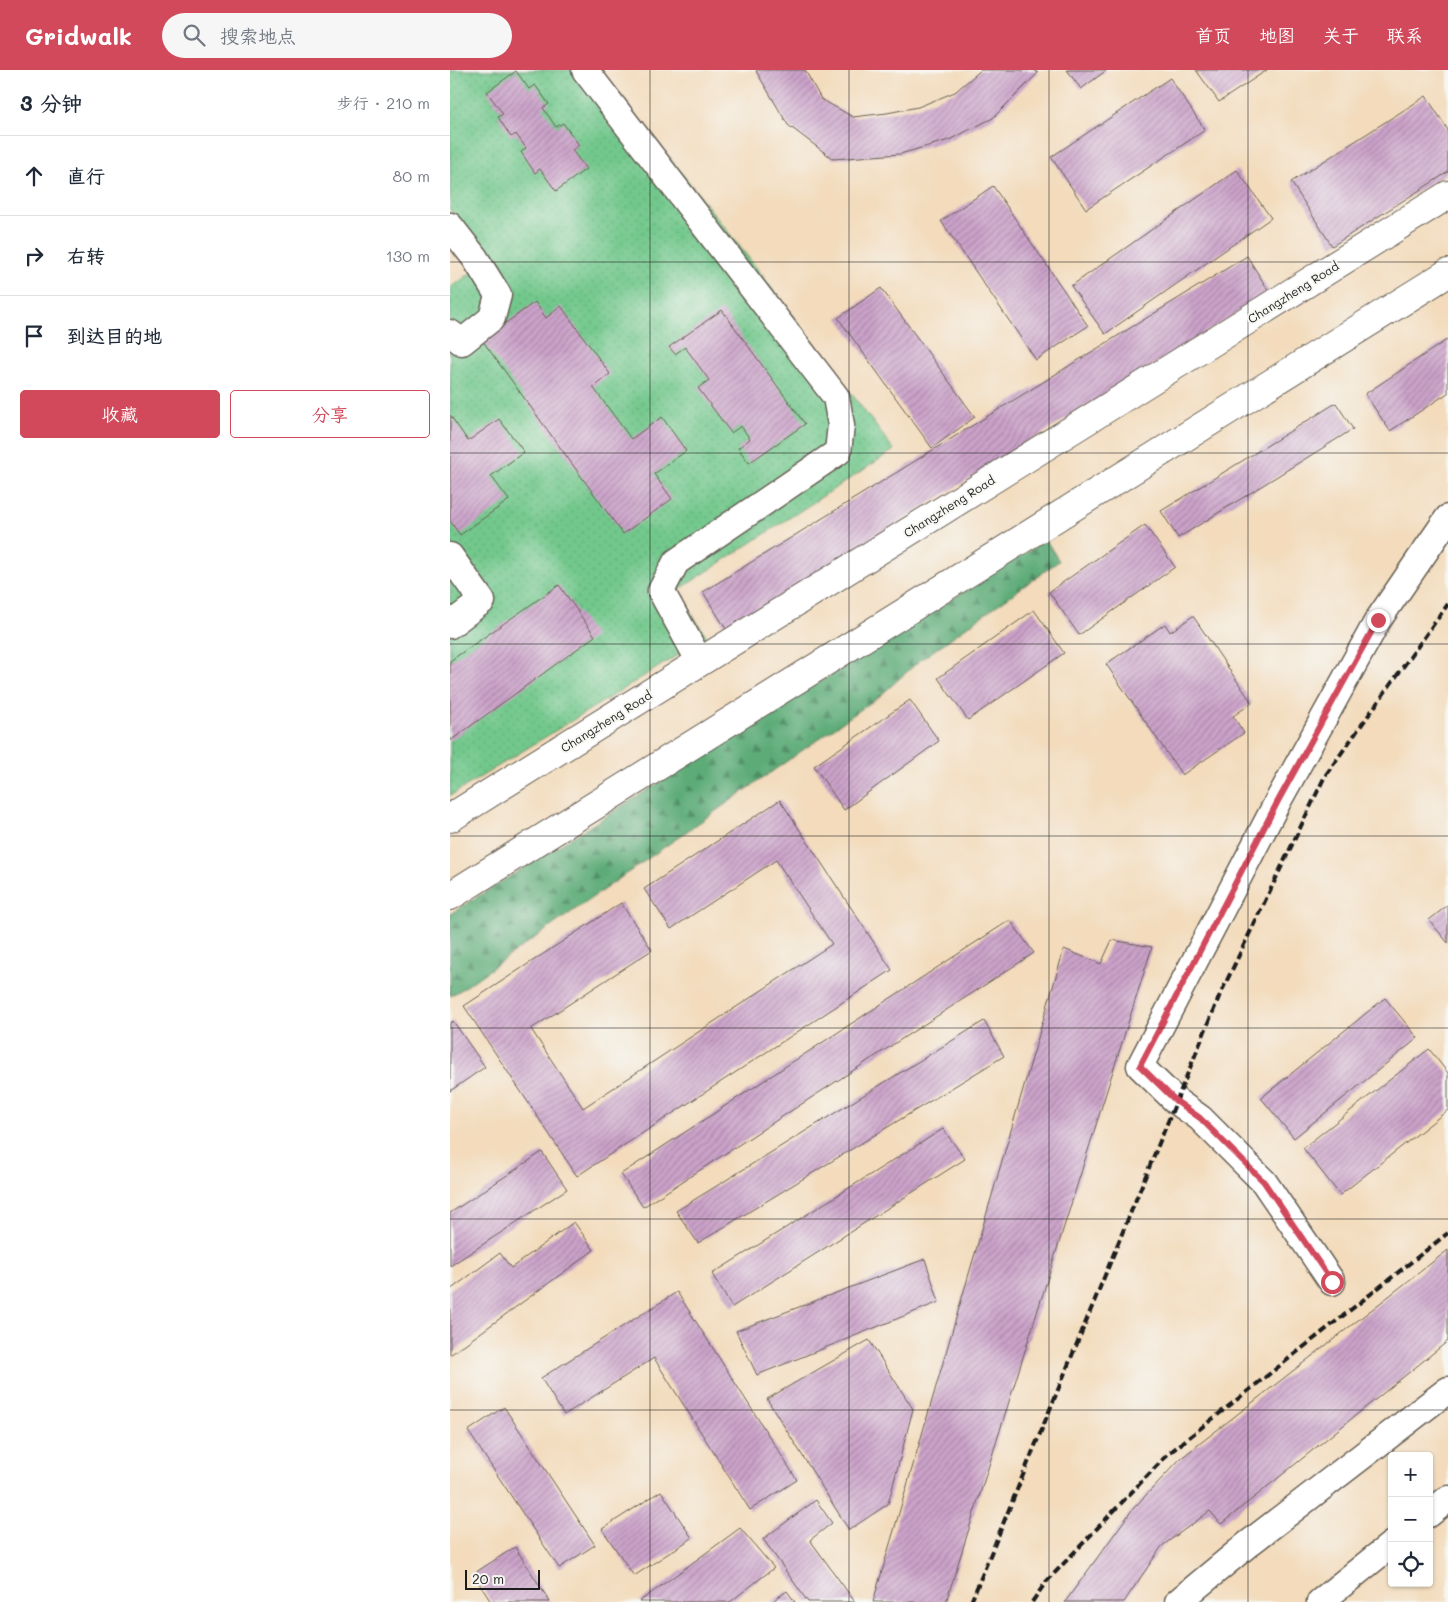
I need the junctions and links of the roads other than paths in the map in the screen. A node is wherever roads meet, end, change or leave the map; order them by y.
1 (585, 70) edge
2 (1448, 195) edge
3 (450, 226) edge
4 (1448, 272) edge
5 (450, 333) edge
6 (1448, 518) edge
7 (450, 556) edge
8 (450, 625) edge
9 (700, 662) junction
10 (450, 818) edge
11 (450, 896) edge
12 (1332, 1282) dead end
13 (1448, 1390) edge
14 (1448, 1499) edge
15 (1433, 1511) edge
16 (1388, 1547) edge
17 (1178, 1602) edge
18 (1320, 1602) edge

1 - 9 lane
2 - 9 main road, Changzheng Road
3 - 5 lane
4 - 11 main road
6 - 12 lane
7 - 8 lane
9 - 10 main road, Changzheng Road
13 - 17 lane
14 - 15 lane
16 - 18 lane

